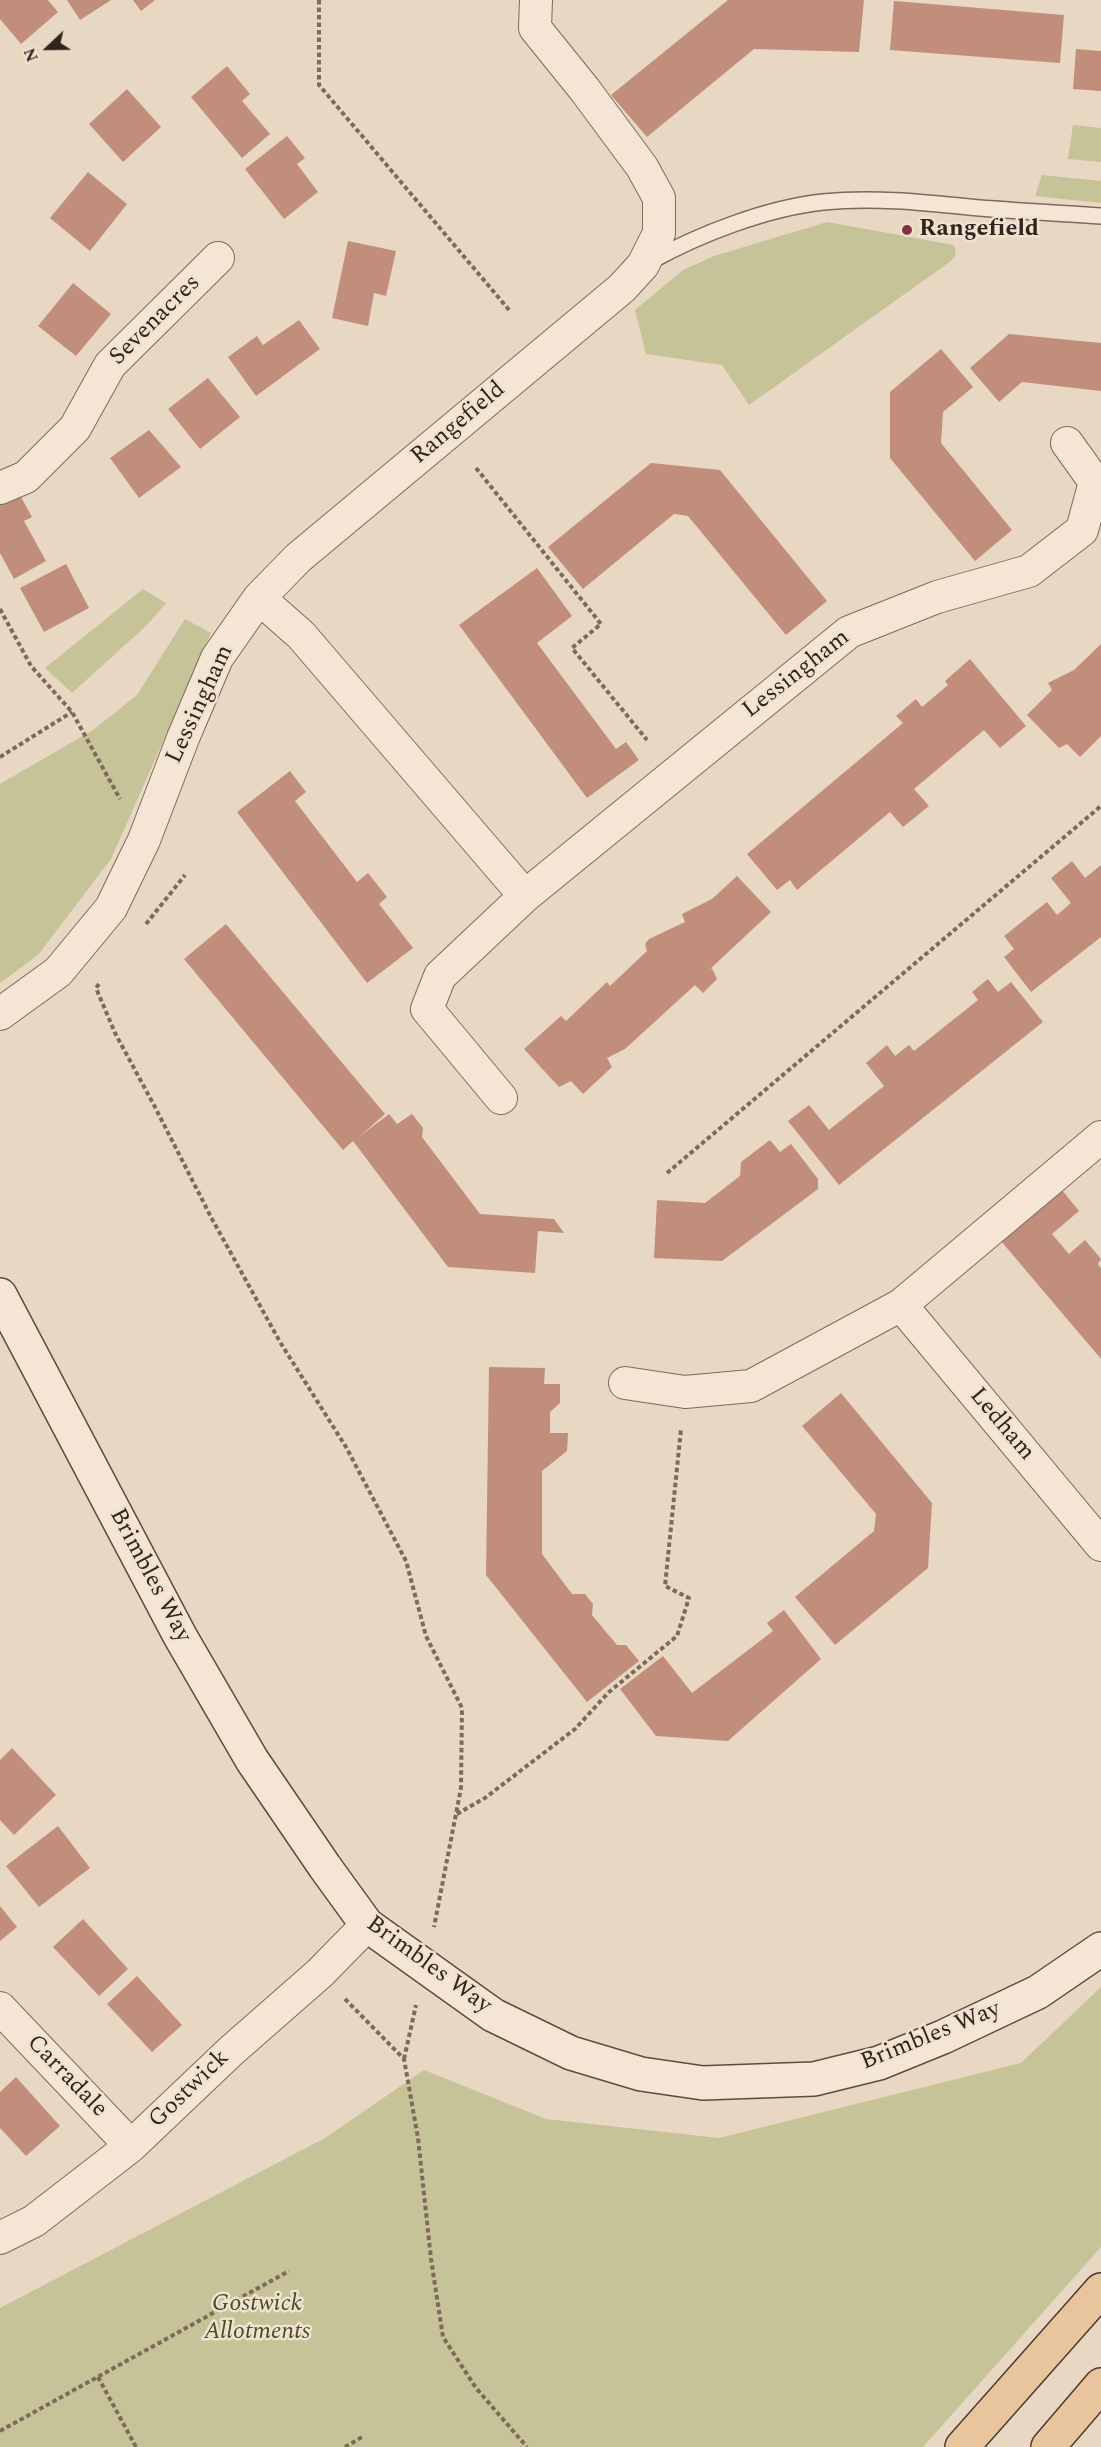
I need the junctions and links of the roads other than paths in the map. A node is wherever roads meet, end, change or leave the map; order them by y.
1 (536, 0) edge
2 (1101, 216) edge
3 (218, 258) dead end
4 (643, 265) junction
5 (1067, 443) dead end
6 (0, 488) edge
7 (259, 598) junction
8 (525, 896) junction
9 (0, 1014) edge
10 (501, 1098) dead end
11 (1101, 1137) edge
12 (0, 1295) edge
13 (901, 1305) junction
14 (625, 1383) dead end
15 (1101, 1545) edge
16 (367, 1926) junction
17 (1101, 1949) edge
18 (0, 2008) edge
19 (131, 2146) junction
20 (0, 2238) edge
21 (1101, 2290) edge
22 (1101, 2385) edge
23 (962, 2447) edge
24 (1048, 2447) edge

1 - 4 street, Rangefield
2 - 4 lane
3 - 6 street, Sevenacres
4 - 7 street, Rangefield
5 - 8 street, Lessingham
7 - 8 street
7 - 9 street, Lessingham
8 - 10 street, Lessingham
11 - 13 street
12 - 16 street, Brimbles Way
13 - 14 street
13 - 15 street, Ledham
16 - 17 street, Brimbles Way
16 - 19 street, Gostwick
18 - 19 street, Carradale
19 - 20 street, Gostwick
21 - 23 main road
22 - 24 main road

